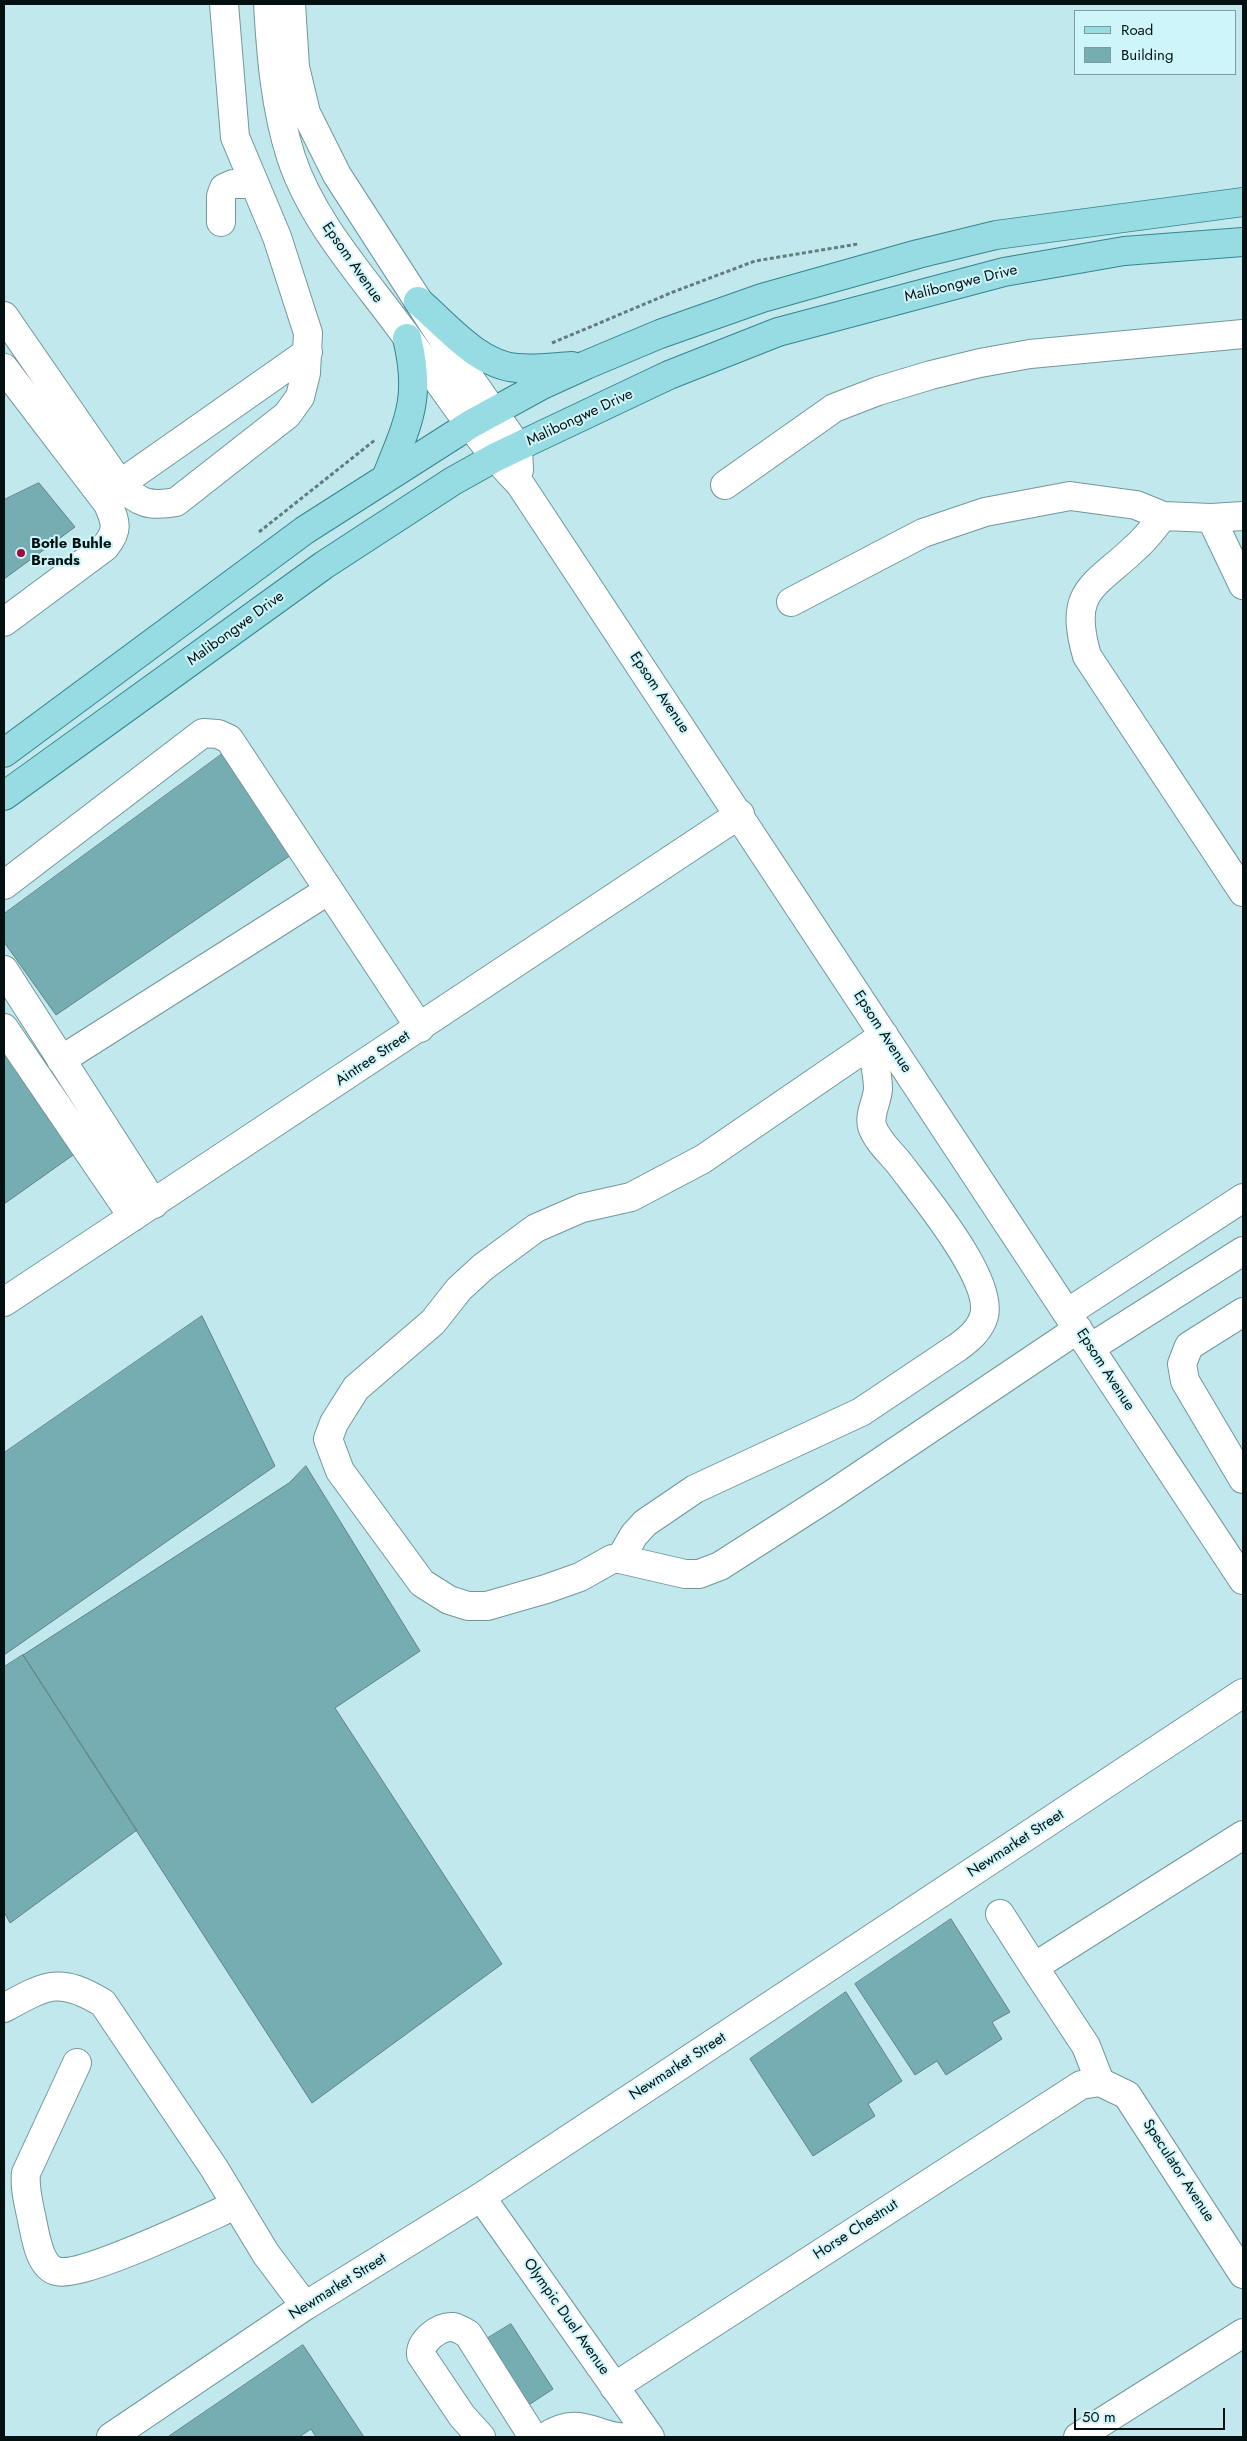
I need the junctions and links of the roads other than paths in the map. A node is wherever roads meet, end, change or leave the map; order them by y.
1 (224, 4) edge
2 (268, 4) edge
3 (290, 4) edge
4 (254, 184) junction
5 (1243, 202) edge
6 (222, 222) dead end
7 (1243, 242) edge
8 (418, 301) junction
9 (4, 316) edge
10 (1243, 334) edge
11 (408, 338) junction
12 (308, 352) junction
13 (586, 365) junction
14 (4, 368) edge
15 (482, 418) junction
16 (507, 452) junction
17 (386, 478) junction
18 (120, 484) junction
19 (725, 485) dead end
20 (1163, 516) junction
21 (1243, 516) edge
22 (1211, 518) junction
23 (1243, 585) edge
24 (791, 602) dead end
25 (4, 622) edge
26 (4, 753) edge
27 (4, 796) edge
28 (740, 814) junction
29 (4, 885) edge
30 (329, 890) junction
31 (1243, 892) edge
32 (4, 970) edge
33 (4, 1028) edge
34 (420, 1028) junction
35 (878, 1040) junction
36 (61, 1060) junction
37 (1243, 1198) edge
38 (144, 1210) junction
39 (1243, 1251) edge
40 (4, 1302) edge
41 (1243, 1312) edge
42 (1078, 1330) junction
43 (1243, 1479) edge
44 (620, 1559) junction
45 (1243, 1580) edge
46 (1243, 1693) edge
47 (1243, 1835) edge
48 (1000, 1914) dead end
49 (1034, 1967) junction
50 (4, 2008) edge
51 (76, 2063) dead end
52 (1100, 2082) junction
53 (481, 2197) junction
54 (236, 2205) junction
55 (1243, 2274) edge
56 (305, 2306) junction
57 (1243, 2332) edge
58 (614, 2387) junction
59 (648, 2434) edge
60 (111, 2437) edge
61 (481, 2437) edge
62 (533, 2437) edge
63 (545, 2437) edge
64 (1078, 2437) edge

1 - 4 street
2 - 11 street, Epsom Avenue
3 - 8 street, Epsom Avenue
4 - 6 street
4 - 12 street
5 - 13 main road
7 - 16 main road, Malibongwe Drive
8 - 13 main road
8 - 15 street, Epsom Avenue
9 - 18 street
10 - 19 street
11 - 15 street, Epsom Avenue
11 - 17 main road
12 - 18 street
12 - 18 street
13 - 15 main road
14 - 25 street
15 - 16 street, Epsom Avenue
15 - 17 main road
16 - 27 main road, Malibongwe Drive
16 - 28 street, Epsom Avenue
17 - 26 main road
20 - 22 street
20 - 24 street
20 - 31 street
21 - 22 street
22 - 23 street
28 - 34 street, Aintree Street
28 - 35 street, Epsom Avenue
29 - 30 street
30 - 34 street
30 - 36 street
32 - 36 street
33 - 38 street
34 - 38 street, Aintree Street
35 - 42 street, Epsom Avenue
35 - 44 street
35 - 44 street
36 - 38 street
37 - 42 street
38 - 40 street, Aintree Street
39 - 42 street
41 - 43 street
42 - 44 street
42 - 45 street, Epsom Avenue
46 - 53 street, Newmarket Street
47 - 49 street
48 - 49 street
49 - 52 street
50 - 54 street
51 - 54 street
52 - 55 street, Speculator Avenue
52 - 58 street, Horse Chestnut
53 - 56 street, Newmarket Street
53 - 58 street, Olympic Duel Avenue
54 - 56 street
56 - 60 street, Newmarket Street
57 - 64 street
58 - 59 street, Olympic Duel Avenue
59 - 63 street
61 - 62 street

